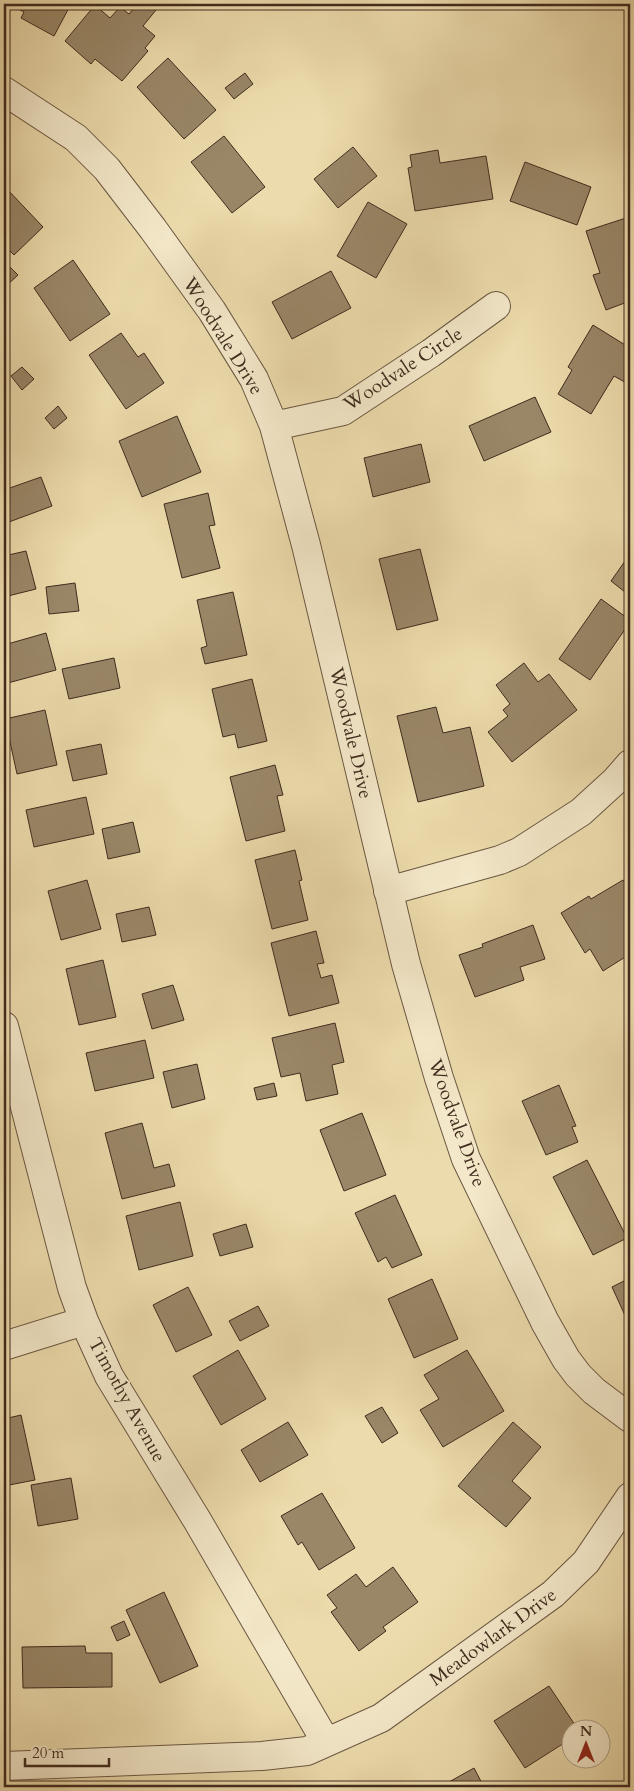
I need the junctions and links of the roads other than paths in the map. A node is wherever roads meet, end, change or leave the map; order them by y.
1 (4, 91) edge
2 (496, 306) dead end
3 (274, 426) junction
4 (630, 764) edge
5 (388, 891) junction
6 (4, 1026) edge
7 (84, 1322) junction
8 (4, 1346) edge
9 (630, 1418) edge
10 (630, 1497) edge
11 (326, 1742) junction
12 (4, 1766) edge

1 - 3 street, Woodvale Drive
2 - 3 street, Woodvale Circle
3 - 5 street, Woodvale Drive
4 - 5 street
5 - 9 street, Woodvale Drive
6 - 7 street, Timothy Avenue
7 - 8 street
7 - 11 street, Timothy Avenue
10 - 11 street, Meadowlark Drive
11 - 12 street, Meadowlark Drive

